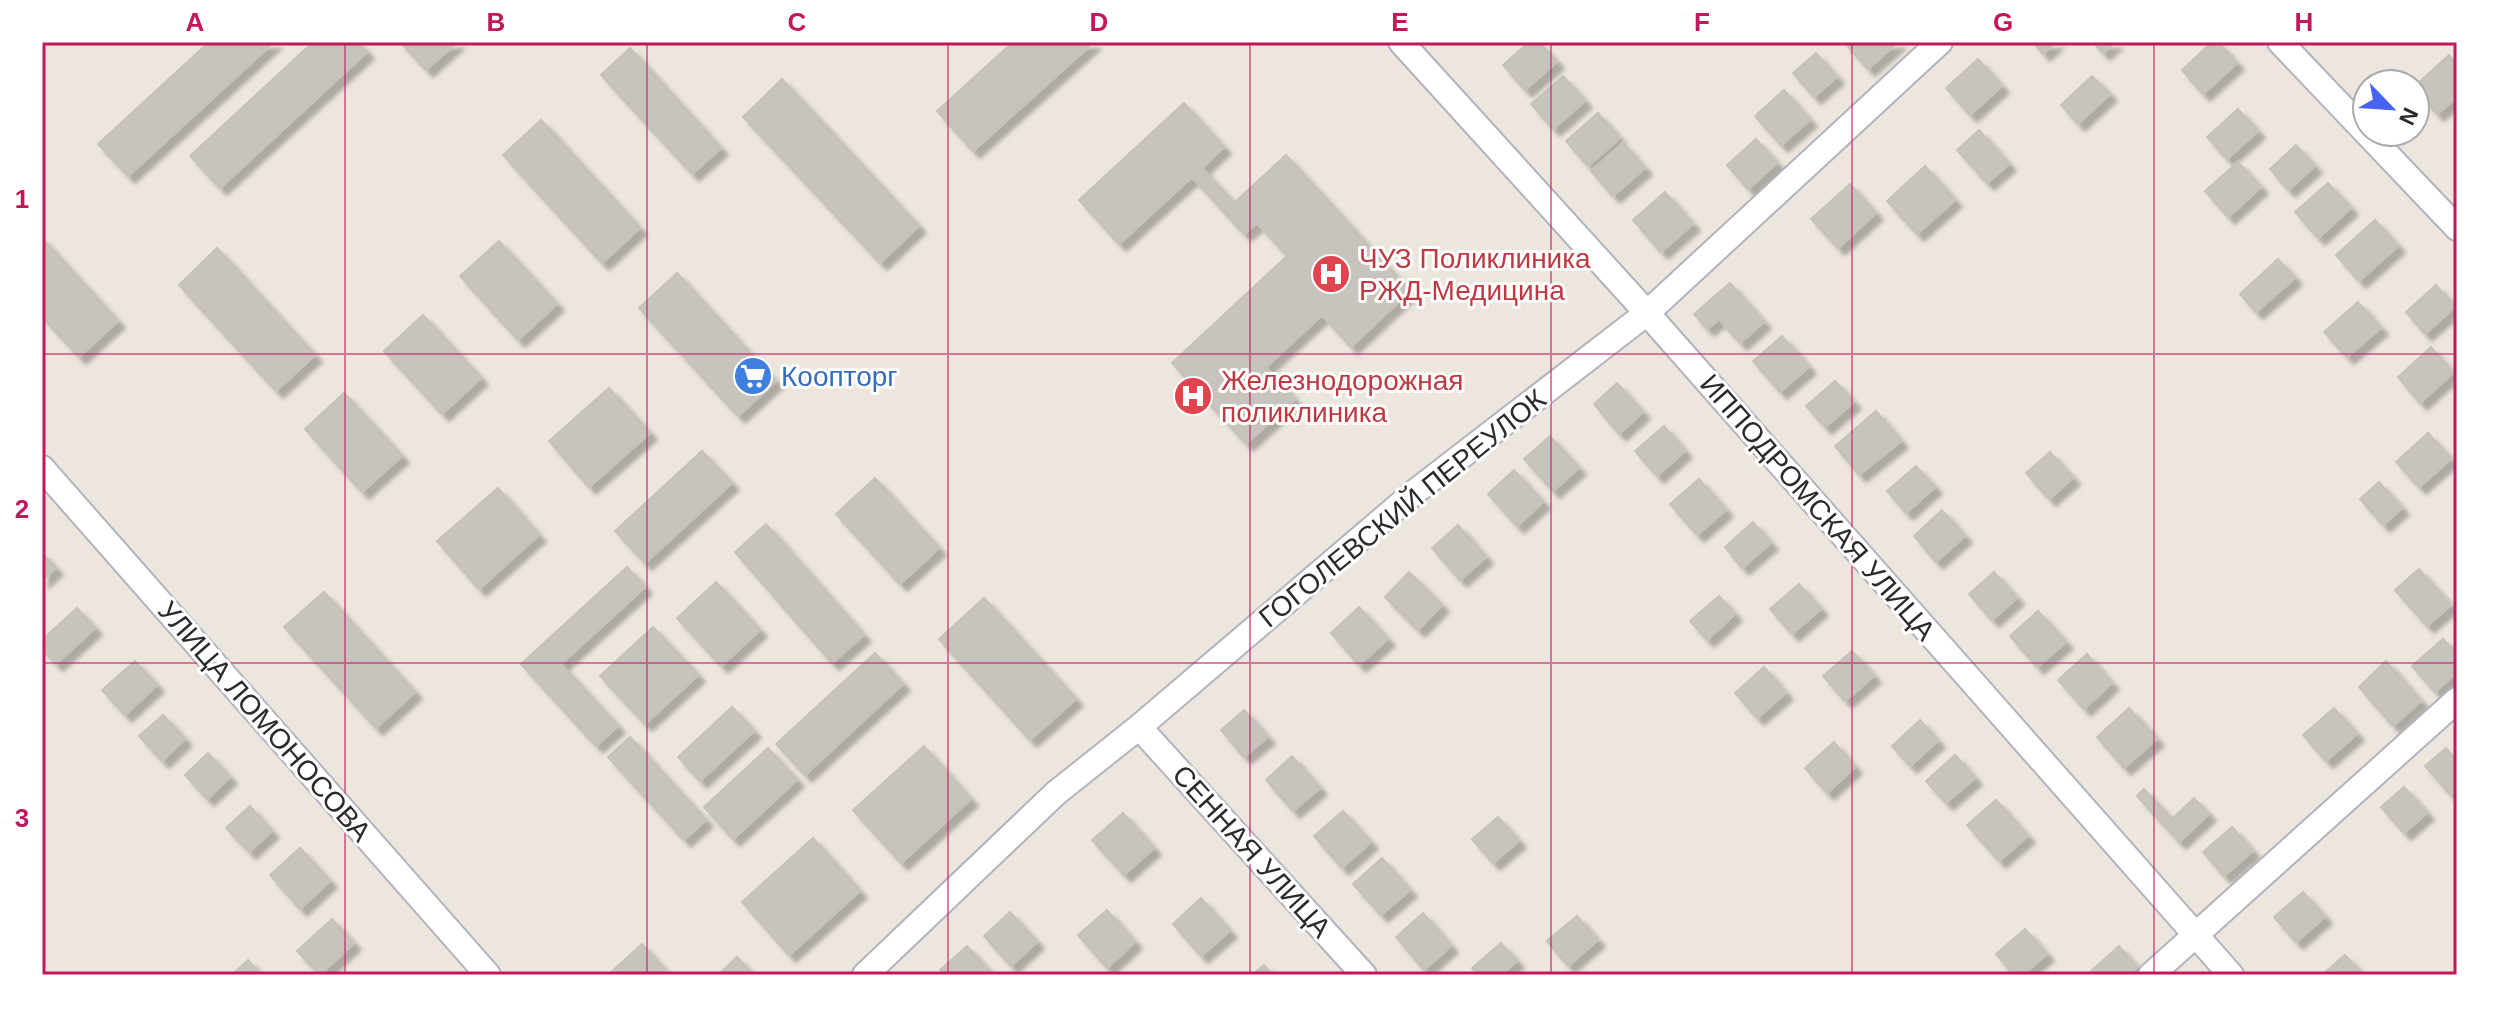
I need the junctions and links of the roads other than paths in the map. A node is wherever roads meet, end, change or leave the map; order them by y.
1 (1401, 42) edge
2 (1940, 42) edge
3 (2280, 42) edge
4 (2457, 228) edge
5 (1647, 313) junction
6 (42, 468) edge
7 (2457, 700) edge
8 (1139, 727) junction
9 (2196, 935) junction
10 (488, 975) edge
11 (865, 975) edge
12 (1364, 975) edge
13 (2151, 975) edge
14 (2231, 975) edge

1 - 5 street, ИППОДРОМСКАЯ УЛИЦА
2 - 5 street, ГОГОЛЕВСКИЙ ПЕРЕУЛОК
3 - 4 street
5 - 8 street, ГОГОЛЕВСКИЙ ПЕРЕУЛОК
5 - 9 street, ИППОДРОМСКАЯ УЛИЦА
6 - 10 street, УЛИЦА ЛОМОНОСОВА
7 - 9 street
8 - 11 street, ГОГОЛЕВСКИЙ ПЕРЕУЛОК
8 - 12 street, СЕННАЯ УЛИЦА
9 - 13 street
9 - 14 street, ИППОДРОМСКАЯ УЛИЦА

